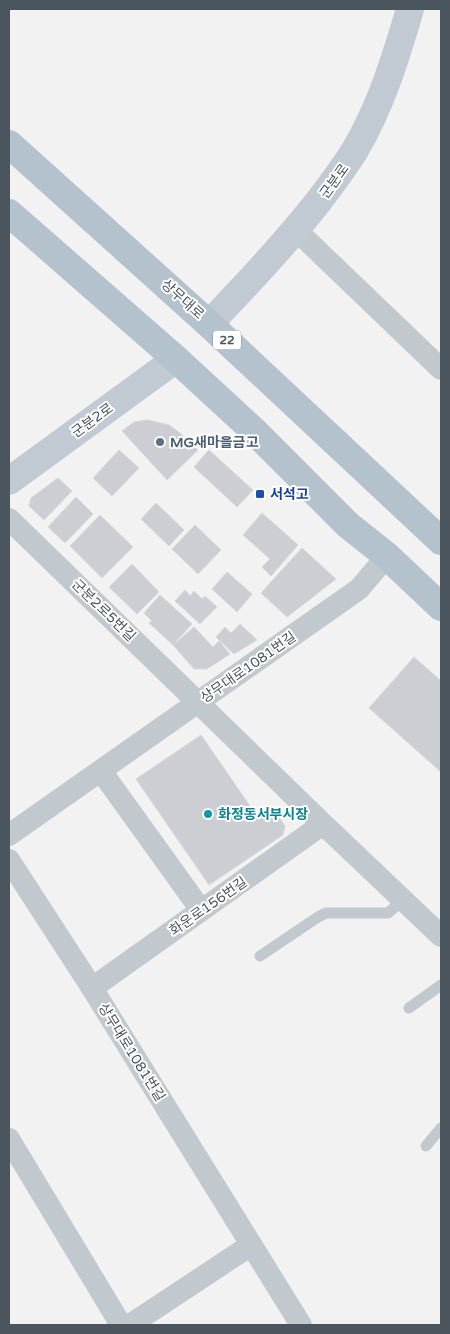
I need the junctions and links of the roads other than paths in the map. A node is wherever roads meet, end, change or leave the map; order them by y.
1 (410, 9) edge
2 (9, 144) edge
3 (9, 213) edge
4 (296, 230) junction
5 (210, 324) junction
6 (176, 359) junction
7 (441, 369) edge
8 (9, 481) edge
9 (9, 519) edge
10 (441, 540) edge
11 (387, 556) junction
12 (441, 607) edge
13 (198, 702) junction
14 (102, 771) junction
15 (323, 824) junction
16 (9, 835) edge
17 (9, 860) edge
18 (402, 900) junction
19 (202, 910) junction
20 (441, 936) edge
21 (260, 956) dead end
22 (441, 985) edge
23 (92, 988) junction
24 (409, 1008) dead end
25 (441, 1128) edge
26 (9, 1139) edge
27 (426, 1146) dead end
28 (251, 1245) junction
29 (121, 1325) edge
30 (130, 1325) edge
31 (301, 1325) edge

1 - 4 street, 군분로
2 - 5 main road, 상무대로 / 22
3 - 6 main road
4 - 5 street, 군분로
4 - 7 street
5 - 10 main road, 상무대로 / 22
6 - 8 street, 군분2로
6 - 11 main road
9 - 13 street, 군분2로5번길
11 - 12 main road
11 - 13 street, 상무대로1081번길
13 - 14 street, 상무대로1081번길
13 - 15 street
14 - 16 street, 상무대로1081번길
14 - 19 street
15 - 18 street
15 - 19 street, 화운로156번길
17 - 23 street, 상무대로1081번길
18 - 20 street
18 - 21 lane
19 - 23 street, 화운로156번길
22 - 24 lane
23 - 28 street, 상무대로1081번길
25 - 27 lane
26 - 29 street
28 - 30 street
28 - 31 street, 상무대로1081번길

